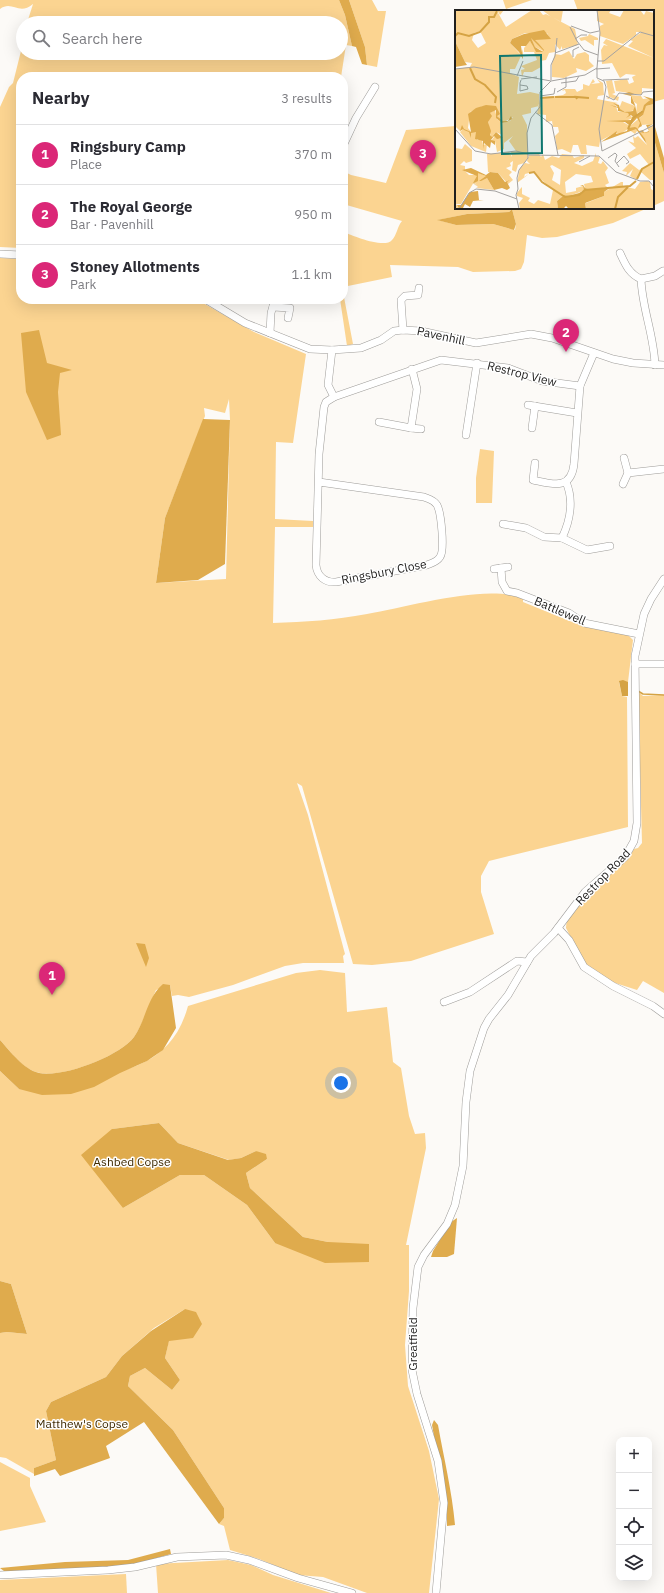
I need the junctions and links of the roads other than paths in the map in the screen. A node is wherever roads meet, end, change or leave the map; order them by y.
1 (375, 87) dead end
2 (348, 135) edge
3 (620, 253) dead end
4 (0, 254) edge
5 (16, 255) edge
6 (663, 271) edge
7 (641, 279) junction
8 (419, 288) dead end
9 (213, 304) edge
10 (274, 304) edge
11 (273, 307) junction
12 (288, 318) dead end
13 (403, 330) junction
14 (270, 333) junction
15 (332, 350) junction
16 (594, 353) junction
17 (477, 364) junction
18 (655, 365) junction
19 (664, 365) edge
20 (412, 369) junction
21 (580, 386) junction
22 (334, 397) junction
23 (577, 413) junction
24 (379, 422) dead end
25 (411, 428) junction
26 (532, 428) dead end
27 (421, 429) dead end
28 (466, 435) dead end
29 (624, 458) dead end
30 (535, 463) dead end
31 (664, 468) edge
32 (628, 472) junction
33 (319, 482) junction
34 (566, 482) junction
35 (623, 484) dead end
36 (506, 526) dead end
37 (562, 538) junction
38 (606, 549) dead end
39 (501, 568) dead end
40 (664, 579) edge
41 (638, 634) junction
42 (635, 664) junction
43 (664, 664) edge
44 (558, 928) junction
45 (527, 962) junction
46 (444, 1002) dead end
47 (664, 1014) edge
48 (466, 1102) joint
49 (0, 1575) edge
50 (352, 1593) edge
51 (436, 1593) edge

1 - 2 street
3 - 7 street
4 - 5 street
6 - 7 street
7 - 18 street
8 - 13 street
9 - 14 street, Pavenhill
10 - 11 street
11 - 12 street
11 - 14 street
13 - 15 street, Pavenhill
13 - 16 street, Pavenhill
14 - 15 street, Pavenhill
15 - 22 street
16 - 18 street, Pavenhill
16 - 21 street
17 - 20 street, Restrop View
17 - 21 street, Restrop View
17 - 28 street, Restrop View
18 - 19 street, Pavenhill
20 - 22 street, Restrop View
20 - 25 street
21 - 23 street
22 - 33 street, Ringsbury Close
23 - 26 street
23 - 34 street
24 - 25 street
25 - 27 street
29 - 32 street
30 - 34 street
31 - 32 street
32 - 35 street
33 - 33 street, Ringsbury Close
34 - 37 street
36 - 37 street
37 - 38 street
39 - 41 street, Battlewell
40 - 41 street, Restrop Road
41 - 42 street, Restrop Road
42 - 43 street
42 - 44 street, Restrop Road
44 - 45 street, Restrop Road
44 - 47 street
45 - 46 street
45 - 48 street, Restrop Road
48 - 51 street, Greatfield
49 - 50 street

